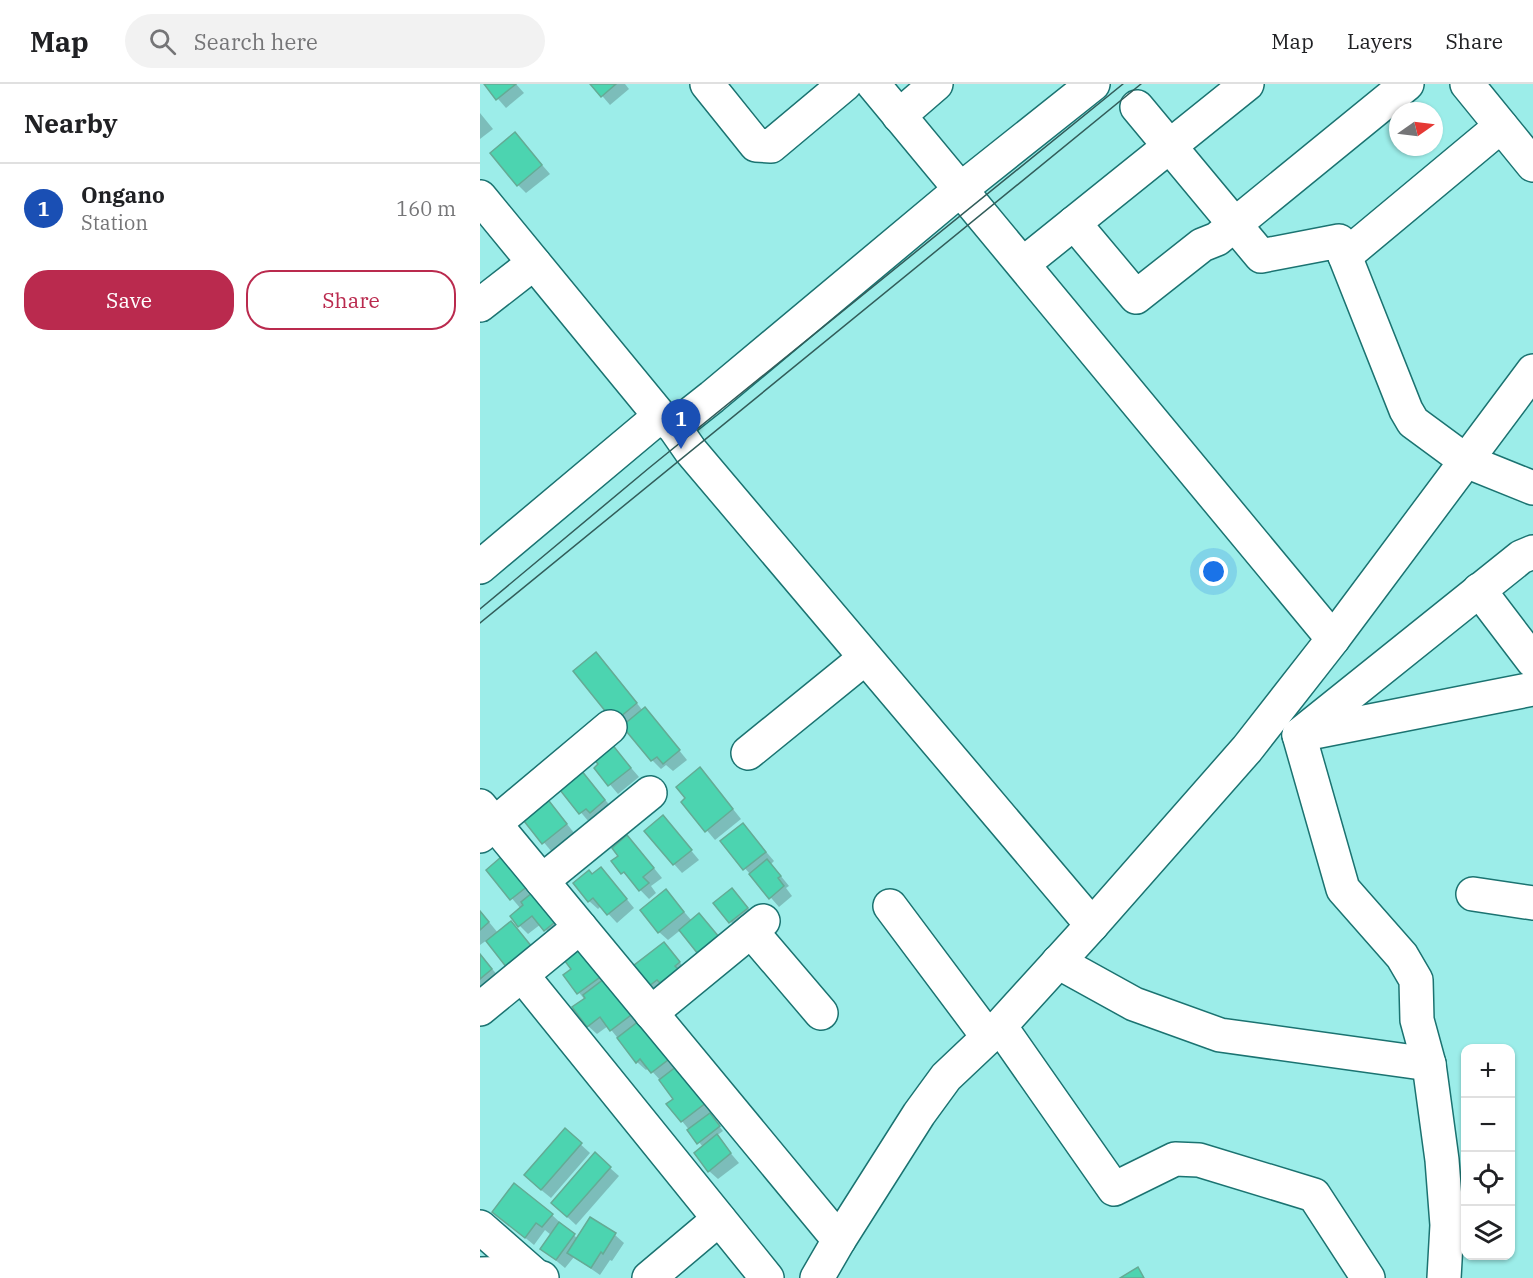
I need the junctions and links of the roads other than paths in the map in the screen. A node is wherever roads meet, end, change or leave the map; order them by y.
1 (707, 84) edge
2 (845, 84) edge
3 (873, 84) edge
4 (936, 84) edge
5 (1093, 84) edge
6 (1247, 84) edge
7 (1407, 84) edge
8 (1467, 84) edge
9 (1137, 107) dead end
10 (899, 116) junction
11 (1501, 126) junction
12 (1169, 146) junction
13 (1533, 165) edge
14 (961, 189) junction
15 (480, 197) edge
16 (1074, 223) junction
17 (1234, 225) junction
18 (1345, 256) junction
19 (534, 262) junction
20 (1023, 264) junction
21 (480, 305) edge
22 (1533, 371) edge
23 (667, 422) junction
24 (1466, 461) junction
25 (1533, 488) edge
26 (1533, 552) edge
27 (480, 567) edge
28 (1479, 590) junction
29 (1333, 639) junction
30 (865, 658) junction
31 (1533, 661) edge
32 (1533, 689) edge
33 (609, 727) dead end
34 (1299, 735) junction
35 (1247, 749) junction
36 (748, 753) dead end
37 (650, 793) dead end
38 (485, 822) edge
39 (542, 881) junction
40 (1473, 894) dead end
41 (1533, 903) edge
42 (890, 906) dead end
43 (1092, 925) junction
44 (580, 927) junction
45 (1058, 962) junction
46 (522, 975) junction
47 (480, 1009) edge
48 (651, 1013) junction
49 (821, 1013) dead end
50 (994, 1032) junction
51 (1429, 1064) junction
52 (719, 1219) junction
53 (480, 1227) edge
54 (838, 1240) junction
55 (480, 1274) edge
56 (540, 1277) edge
57 (649, 1278) edge
58 (767, 1278) edge
59 (817, 1278) edge
60 (1368, 1278) edge
61 (1444, 1278) edge

1 - 2 street
3 - 10 street
4 - 10 street
5 - 14 street
6 - 12 street
7 - 17 street
8 - 11 street
9 - 12 street
10 - 14 street
11 - 13 street
11 - 18 street
12 - 16 street
12 - 17 street
14 - 20 street
14 - 23 street
15 - 19 street
16 - 17 street
16 - 20 street
17 - 18 street
18 - 24 street
19 - 21 street
19 - 23 street
20 - 29 street
22 - 24 street
23 - 27 street
23 - 30 street
24 - 25 street
24 - 29 street
26 - 28 street
28 - 31 street
28 - 34 street
29 - 35 street
30 - 36 street
30 - 43 street
32 - 34 street
33 - 38 street
34 - 35 street
34 - 51 street
35 - 43 street
37 - 39 street
38 - 39 street
39 - 44 street
40 - 41 street
42 - 50 street
43 - 45 street
44 - 46 street
44 - 48 street
45 - 50 street
45 - 51 street
46 - 47 street
46 - 52 street
48 - 49 street
48 - 54 street
50 - 54 street
50 - 60 street
51 - 61 street
52 - 57 street
52 - 58 street
53 - 56 street
54 - 59 street
55 - 56 street

